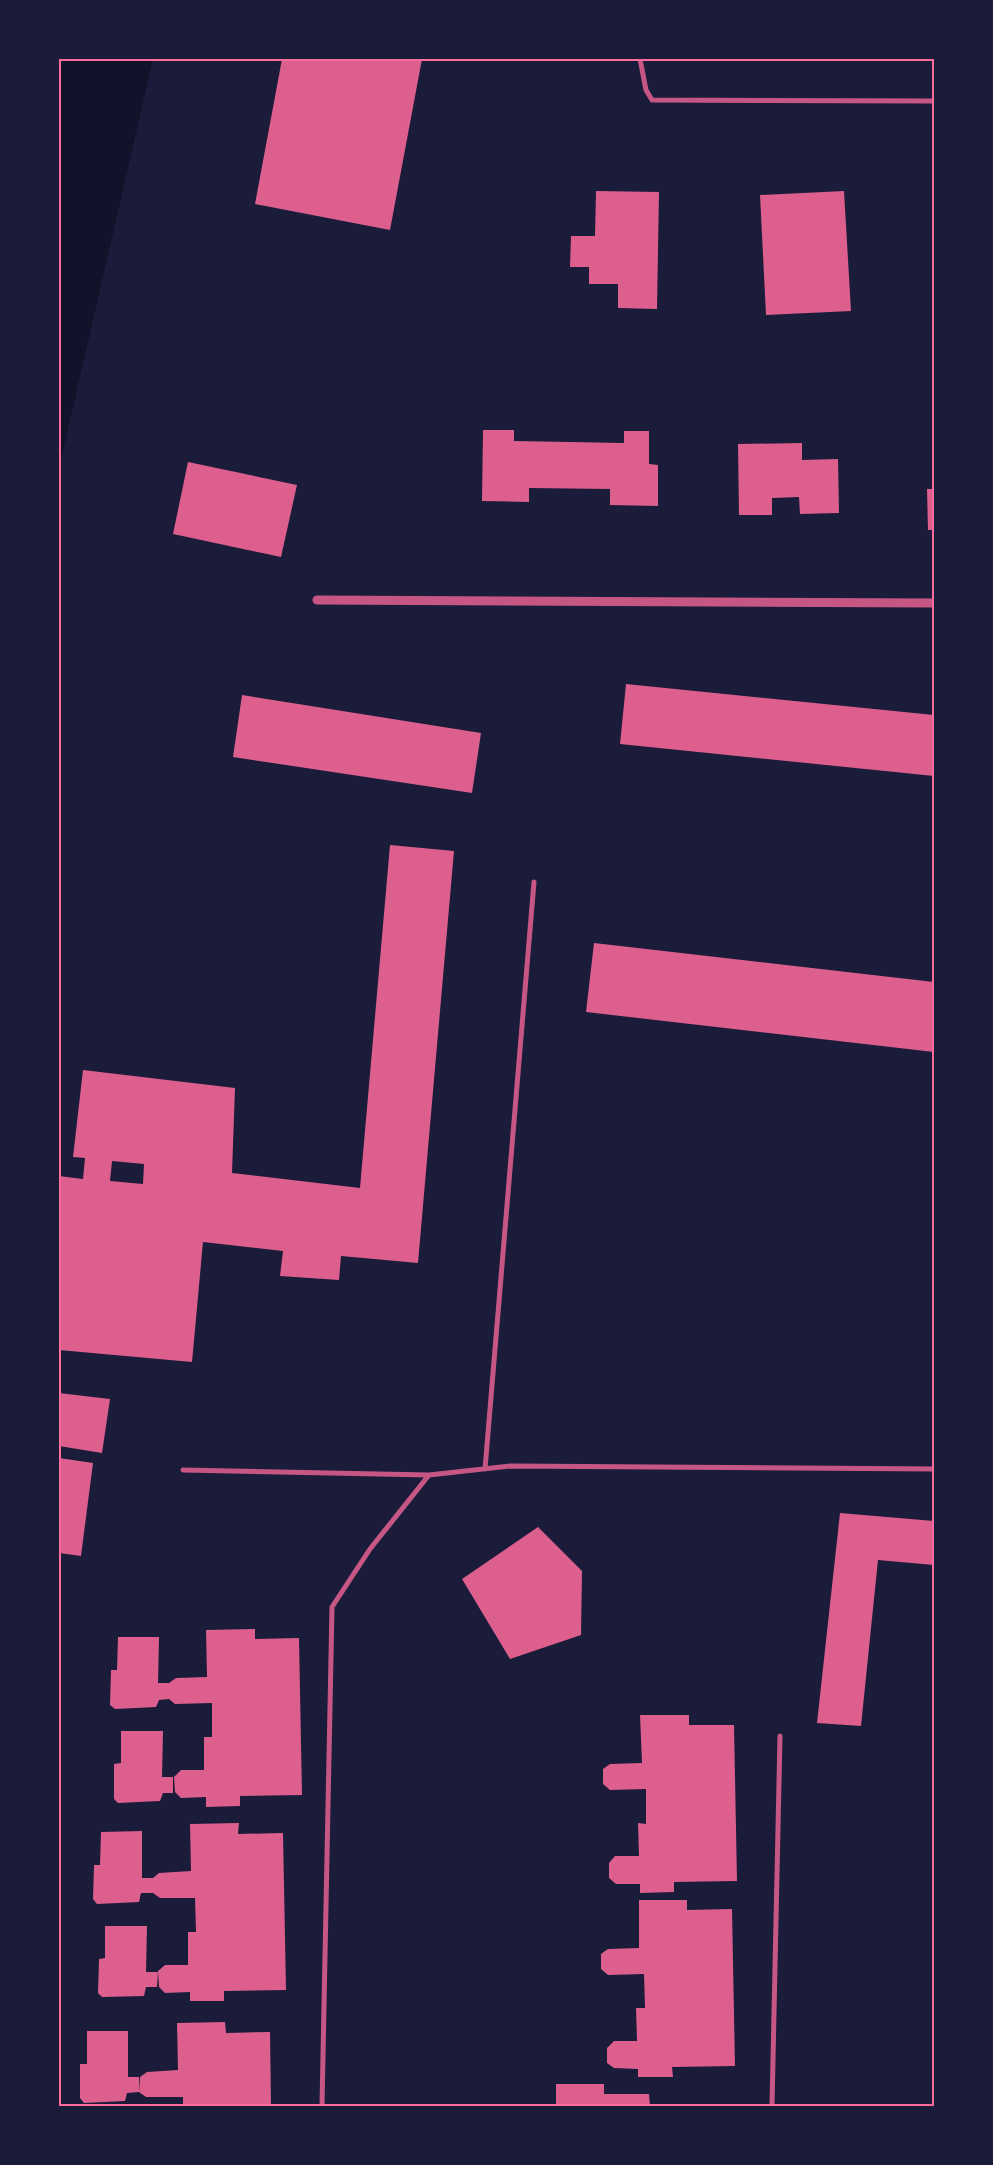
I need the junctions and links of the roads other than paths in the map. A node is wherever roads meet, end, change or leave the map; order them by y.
1 (640, 59) edge
2 (934, 101) edge
3 (317, 600) dead end
4 (934, 602) edge
5 (534, 882) dead end
6 (485, 1469) junction
7 (934, 1469) edge
8 (183, 1470) dead end
9 (429, 1475) junction
10 (780, 1736) dead end
11 (322, 2106) edge
12 (772, 2106) edge

1 - 2 street
3 - 4 street
5 - 6 street
6 - 7 street
6 - 9 street
8 - 9 street
9 - 11 street
10 - 12 street

